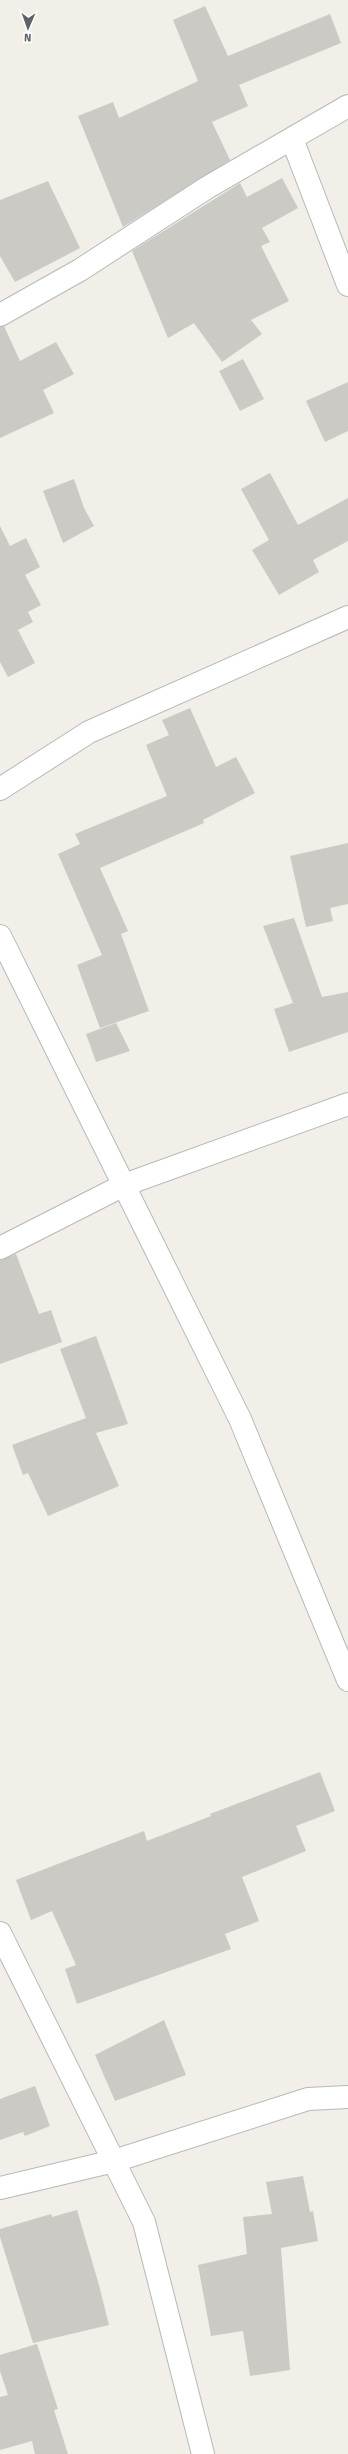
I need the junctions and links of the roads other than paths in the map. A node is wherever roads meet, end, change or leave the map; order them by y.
1 (348, 106) edge
2 (292, 139) junction
3 (348, 285) edge
4 (0, 315) edge
5 (348, 617) edge
6 (0, 789) edge
7 (0, 936) edge
8 (348, 1104) edge
9 (124, 1185) junction
10 (0, 1248) edge
11 (348, 1680) edge
12 (0, 1933) edge
13 (348, 2097) edge
14 (114, 2161) junction
15 (0, 2188) edge
16 (203, 2454) edge

1 - 2 street
2 - 3 street
2 - 4 street
5 - 6 street
7 - 9 street
8 - 9 street
9 - 10 street
9 - 11 street
12 - 14 street
13 - 14 street
14 - 15 street
14 - 16 street

